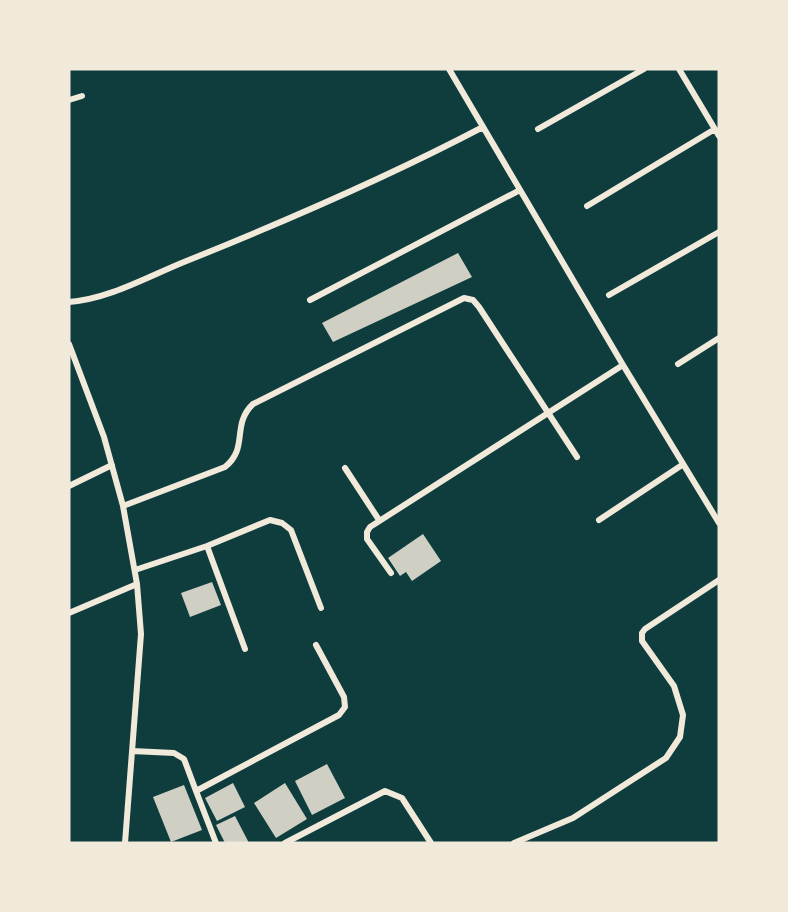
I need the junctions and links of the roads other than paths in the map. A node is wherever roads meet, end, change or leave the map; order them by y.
1 (449, 69) edge
2 (644, 69) edge
3 (679, 69) edge
4 (81, 96) dead end
5 (69, 100) edge
6 (483, 127) junction
7 (538, 129) dead end
8 (717, 133) edge
9 (520, 190) junction
10 (587, 206) dead end
11 (719, 232) edge
12 (609, 295) dead end
13 (310, 300) dead end
14 (69, 302) edge
15 (719, 338) edge
16 (69, 344) edge
17 (678, 364) dead end
18 (623, 365) junction
19 (548, 413) junction
20 (577, 457) dead end
21 (112, 465) junction
22 (682, 465) junction
23 (345, 468) dead end
24 (69, 486) edge
25 (123, 506) junction
26 (379, 520) junction
27 (599, 520) dead end
28 (719, 523) edge
29 (207, 546) junction
30 (135, 570) junction
31 (391, 573) dead end
32 (719, 580) edge
33 (137, 584) junction
34 (321, 608) dead end
35 (69, 613) edge
36 (316, 645) dead end
37 (245, 649) dead end
38 (132, 751) junction
39 (196, 791) junction
40 (124, 843) edge
41 (216, 843) edge
42 (285, 843) edge
43 (431, 843) edge
44 (514, 843) edge

1 - 6 street
2 - 7 street
3 - 8 street
4 - 5 street
6 - 9 street
6 - 14 street
8 - 10 street
9 - 13 street
9 - 18 street
11 - 12 street
15 - 17 street
16 - 21 street
18 - 19 street
18 - 22 street
19 - 20 street
19 - 25 street
19 - 26 street
21 - 24 street
21 - 25 street
22 - 27 street
22 - 28 street
23 - 26 street
25 - 30 street
26 - 31 street
29 - 30 street
29 - 34 street
29 - 37 street
30 - 33 street
32 - 44 street
33 - 35 street
33 - 38 street
36 - 39 street
38 - 39 street
38 - 40 street
39 - 41 street
42 - 43 street

